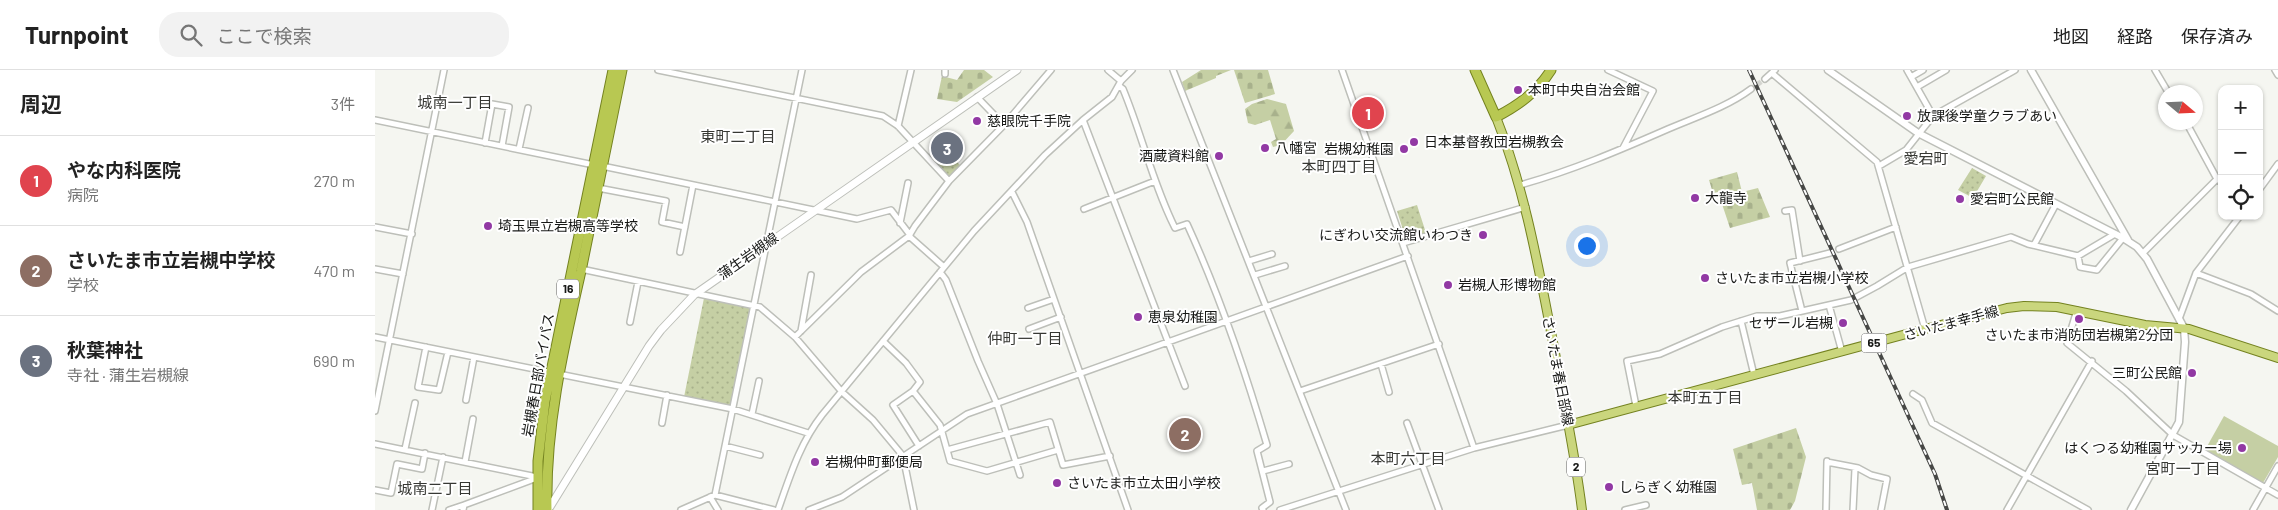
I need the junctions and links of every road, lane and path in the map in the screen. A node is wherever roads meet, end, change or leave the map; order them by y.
1 (444, 70) edge
2 (613, 70) edge
3 (622, 70) edge
4 (658, 70) edge
5 (802, 70) edge
6 (911, 70) edge
7 (1017, 70) edge
8 (1051, 70) edge
9 (1108, 70) edge
10 (1132, 70) edge
11 (1173, 70) edge
12 (1341, 70) edge
13 (1475, 70) edge
14 (1551, 70) edge
15 (1608, 70) edge
16 (1828, 70) edge
17 (1907, 70) edge
18 (1923, 70) edge
19 (1946, 70) edge
20 (2015, 70) edge
21 (2031, 70) edge
22 (2155, 70) edge
23 (2275, 70) edge
24 (1774, 72) edge
25 (2278, 74) edge
26 (1911, 77) junction
27 (1765, 79) tunnel mouth
28 (1120, 84) junction
29 (2164, 85) edge
30 (1917, 87) junction
31 (1751, 89) tunnel mouth
32 (796, 98) junction
33 (977, 98) junction
34 (528, 108) dead end
35 (1933, 116) junction
36 (1496, 117) junction
37 (375, 120) edge
38 (1083, 120) junction
39 (1004, 125) junction
40 (898, 126) junction
41 (2191, 130) edge
42 (431, 132) junction
43 (1918, 133) junction
44 (913, 141) junction
45 (485, 142) junction
46 (502, 146) junction
47 (1623, 148) junction
48 (519, 150) junction
49 (2278, 164) edge
50 (598, 166) junction
51 (1879, 166) junction
52 (2218, 178) edge
53 (949, 181) junction
54 (1155, 181) junction
55 (2218, 181) edge
56 (908, 183) dead end
57 (693, 185) junction
58 (1521, 185) junction
59 (2263, 185) edge
60 (597, 188) junction
61 (1011, 192) junction
62 (1114, 198) junction
63 (775, 202) junction
64 (2056, 204) junction
65 (1526, 207) junction
66 (1084, 209) dead end
67 (814, 210) junction
68 (1785, 210) dead end
69 (2237, 220) edge
70 (900, 223) junction
71 (375, 227) edge
72 (685, 227) junction
73 (1896, 227) junction
74 (412, 234) junction
75 (2115, 234) junction
76 (910, 236) junction
77 (2126, 240) junction
78 (768, 242) junction
79 (1403, 243) junction
80 (2034, 245) junction
81 (1839, 249) dead end
82 (680, 252) dead end
83 (1831, 253) dead end
84 (2143, 253) junction
85 (1272, 254) dead end
86 (1408, 256) junction
87 (2078, 256) junction
88 (1800, 260) junction
89 (1249, 261) junction
90 (1285, 266) dead end
91 (944, 267) junction
92 (1908, 267) junction
93 (375, 269) edge
94 (581, 270) junction
95 (939, 272) junction
96 (2196, 273) junction
97 (403, 274) junction
98 (811, 275) dead end
99 (1255, 275) junction
100 (638, 282) junction
101 (694, 295) junction
102 (1054, 299) junction
103 (1829, 305) junction
104 (755, 306) junction
105 (1267, 306) junction
106 (1028, 308) dead end
107 (2077, 310) junction
108 (2278, 311) edge
109 (1802, 312) junction
110 (1061, 317) junction
111 (2179, 319) junction
112 (1227, 321) junction
113 (1741, 321) junction
114 (630, 322) dead end
115 (2184, 328) junction
116 (1029, 329) dead end
117 (1925, 329) junction
118 (801, 331) junction
119 (375, 337) edge
120 (795, 337) junction
121 (389, 340) junction
122 (883, 341) junction
123 (1169, 343) junction
124 (1439, 344) junction
125 (425, 347) junction
126 (448, 352) junction
127 (1842, 352) junction
128 (475, 357) junction
129 (2278, 358) edge
130 (2092, 361) junction
131 (1381, 364) junction
132 (1081, 373) junction
133 (554, 374) junction
134 (1754, 375) junction
135 (759, 381) dead end
136 (1185, 386) dead end
137 (623, 387) junction
138 (913, 391) junction
139 (1301, 391) junction
140 (842, 392) junction
141 (1389, 392) dead end
142 (1913, 394) dead end
143 (667, 395) junction
144 (466, 400) dead end
145 (415, 403) dead end
146 (997, 404) junction
147 (1637, 406) junction
148 (733, 409) junction
149 (375, 411) edge
150 (752, 414) junction
151 (473, 419) dead end
152 (662, 423) dead end
153 (1407, 423) dead end
154 (1568, 425) junction
155 (942, 431) junction
156 (808, 432) junction
157 (1006, 433) junction
158 (2173, 435) junction
159 (375, 444) edge
160 (725, 446) junction
161 (919, 446) junction
162 (1474, 448) junction
163 (405, 449) junction
164 (947, 450) junction
165 (1058, 450) junction
166 (425, 453) junction
167 (760, 455) dead end
168 (903, 456) junction
169 (1110, 456) junction
170 (443, 457) junction
171 (465, 462) junction
172 (1015, 462) junction
173 (1289, 464) dead end
174 (1422, 465) junction
175 (2278, 466) edge
176 (1855, 468) junction
177 (1263, 471) junction
178 (1020, 475) dead end
179 (2025, 476) junction
180 (537, 478) junction
181 (2265, 488) junction
182 (375, 490) edge
183 (1339, 491) junction
184 (2278, 495) edge
185 (713, 496) junction
186 (1646, 505) dead end
187 (463, 508) edge
188 (432, 510) edge
189 (449, 510) edge
190 (538, 510) edge
191 (547, 510) edge
192 (681, 510) edge
193 (718, 510) edge
194 (776, 510) edge
195 (809, 510) edge
196 (914, 510) edge
197 (1128, 510) edge
198 (1263, 510) edge
199 (1280, 510) edge
200 (1346, 510) edge
201 (1439, 510) edge
202 (1581, 510) edge
203 (1625, 510) edge
204 (1826, 510) edge
205 (1853, 510) edge
206 (1881, 510) edge
207 (2007, 510) edge
208 (2088, 510) edge
209 (2131, 510) edge
210 (2253, 510) edge

1 - 42 street
2 - 50 highway, 岩槻春日部バイパス / 16
3 - 50 highway, 岩槻春日部バイパス / 16
4 - 32 street
5 - 32 street
6 - 40 street
7 - 33 main road, 蒲生岩槻線
8 - 39 street
9 - 28 street
10 - 28 street
11 - 89 street
12 - 79 street
13 - 36 highway
14 - 36 highway
15 - 47 street
16 - 43 street
17 - 26 street
18 - 26 street
19 - 30 street
20 - 35 street
21 - 77 street
22 - 29 street
23 - 25 street
24 - 27 street
24 - 51 street
26 - 30 street
28 - 38 street
28 - 54 street
30 - 35 street
31 - 47 street
32 - 40 street
32 - 63 street
33 - 39 street
33 - 44 main road, 蒲生岩槻線
34 - 48 street
35 - 43 street
36 - 58 main road, さいたま春日部線 / 2
37 - 42 street
38 - 61 street
38 - 62 street
39 - 53 street
40 - 44 street
41 - 52 street
42 - 45 street
42 - 74 street
43 - 51 street
43 - 64 street
44 - 53 street
44 - 67 main road, 蒲生岩槻線
45 - 46 street
45 - 46 street
46 - 48 street
47 - 58 street
48 - 50 street
49 - 59 street
50 - 57 street
50 - 60 highway, 岩槻春日部バイパス / 16
50 - 133 highway, 岩槻春日部バイパス / 16
51 - 73 street
53 - 76 street
54 - 62 street
54 - 112 street
55 - 84 street
56 - 70 street
57 - 63 street
57 - 72 street
58 - 65 main road, さいたま春日部線 / 2
60 - 72 street
60 - 94 highway, 岩槻春日部バイパス / 16
61 - 91 street
61 - 102 street
62 - 66 street
62 - 123 street
63 - 67 street
63 - 78 street
64 - 75 street
64 - 80 street
65 - 79 street
65 - 154 main road, さいたま春日部線 / 2
67 - 70 street
67 - 78 main road, 蒲生岩槻線
68 - 88 street
69 - 96 street
70 - 76 street
71 - 74 street
72 - 82 street
73 - 81 street
73 - 92 street
74 - 97 street
75 - 77 street
75 - 87 street
76 - 91 street
76 - 118 street
77 - 84 street
77 - 87 street
78 - 101 main road, 蒲生岩槻線
78 - 104 street
79 - 86 street
80 - 87 street
80 - 92 street
83 - 88 street
84 - 111 street
85 - 89 street
86 - 105 street
86 - 124 street
88 - 109 street
89 - 99 street
90 - 99 street
91 - 95 street
92 - 103 street
92 - 117 street
93 - 97 street
94 - 100 street
94 - 133 highway, 岩槻春日部バイパス / 16
95 - 122 street
95 - 146 street
96 - 108 street
96 - 111 street
97 - 121 street
98 - 118 street
99 - 105 street
100 - 101 street
100 - 114 street
101 - 104 street
101 - 137 main road, 蒲生岩槻線
102 - 106 street
102 - 110 street
103 - 109 street
103 - 127 street
104 - 120 street
104 - 148 street
105 - 112 street
105 - 139 street
107 - 115 main road, さいたま幸手線 / 65
107 - 117 main road, さいたま幸手線 / 65
107 - 130 street
109 - 113 street
110 - 116 street
110 - 132 street
111 - 115 street
112 - 123 street
112 - 177 street
113 - 134 street
113 - 147 street
115 - 129 main road, さいたま幸手線 / 65
115 - 158 street
117 - 127 main road, さいたま幸手線 / 65
118 - 120 street
119 - 121 street
120 - 140 street
121 - 125 street
121 - 149 street
122 - 138 street
122 - 140 street
123 - 132 street
123 - 136 street
124 - 131 street
124 - 162 street
125 - 126 street
125 - 126 street
126 - 128 street
127 - 134 main road, さいたま幸手線 / 65
128 - 133 street
128 - 144 street
130 - 158 street
130 - 179 street
131 - 139 street
131 - 141 street
132 - 146 street
132 - 169 street
133 - 137 street
133 - 180 highway, 岩槻春日部バイパス / 16
133 - 191 highway, 岩槻春日部バイパス / 16
134 - 147 main road, さいたま幸手線 / 65
135 - 150 street
137 - 143 street
137 - 191 main road, 蒲生岩槻線
138 - 155 street
138 - 161 street
139 - 183 street
140 - 156 street
140 - 168 street
142 - 179 street
143 - 148 street
143 - 152 street
145 - 163 street
146 - 155 street
146 - 157 street
147 - 154 main road, さいたま幸手線 / 65
148 - 150 street
148 - 160 street
150 - 156 street
151 - 171 street
153 - 174 street
154 - 162 street
154 - 202 main road, さいたま春日部線 / 2
155 - 161 street
155 - 164 street
156 - 194 street
157 - 164 street
157 - 165 street
157 - 172 street
158 - 181 street
158 - 209 street
159 - 163 street
160 - 167 street
160 - 185 street
161 - 168 street
162 - 174 street
163 - 166 street
164 - 172 street
165 - 169 street
165 - 172 street
166 - 170 street
166 - 182 street
168 - 195 street
168 - 196 street
169 - 197 street
170 - 171 street
170 - 188 street
171 - 180 street
172 - 178 street
173 - 177 street
174 - 183 street
174 - 201 street
175 - 181 street
176 - 204 street
176 - 205 street
176 - 206 street
177 - 198 street
179 - 207 street
179 - 208 street
180 - 187 street
180 - 190 highway, 岩槻春日部バイパス / 16
181 - 184 street
181 - 210 street
183 - 199 street
183 - 200 street
185 - 192 street
185 - 193 street
185 - 194 street
186 - 203 street
187 - 189 street

